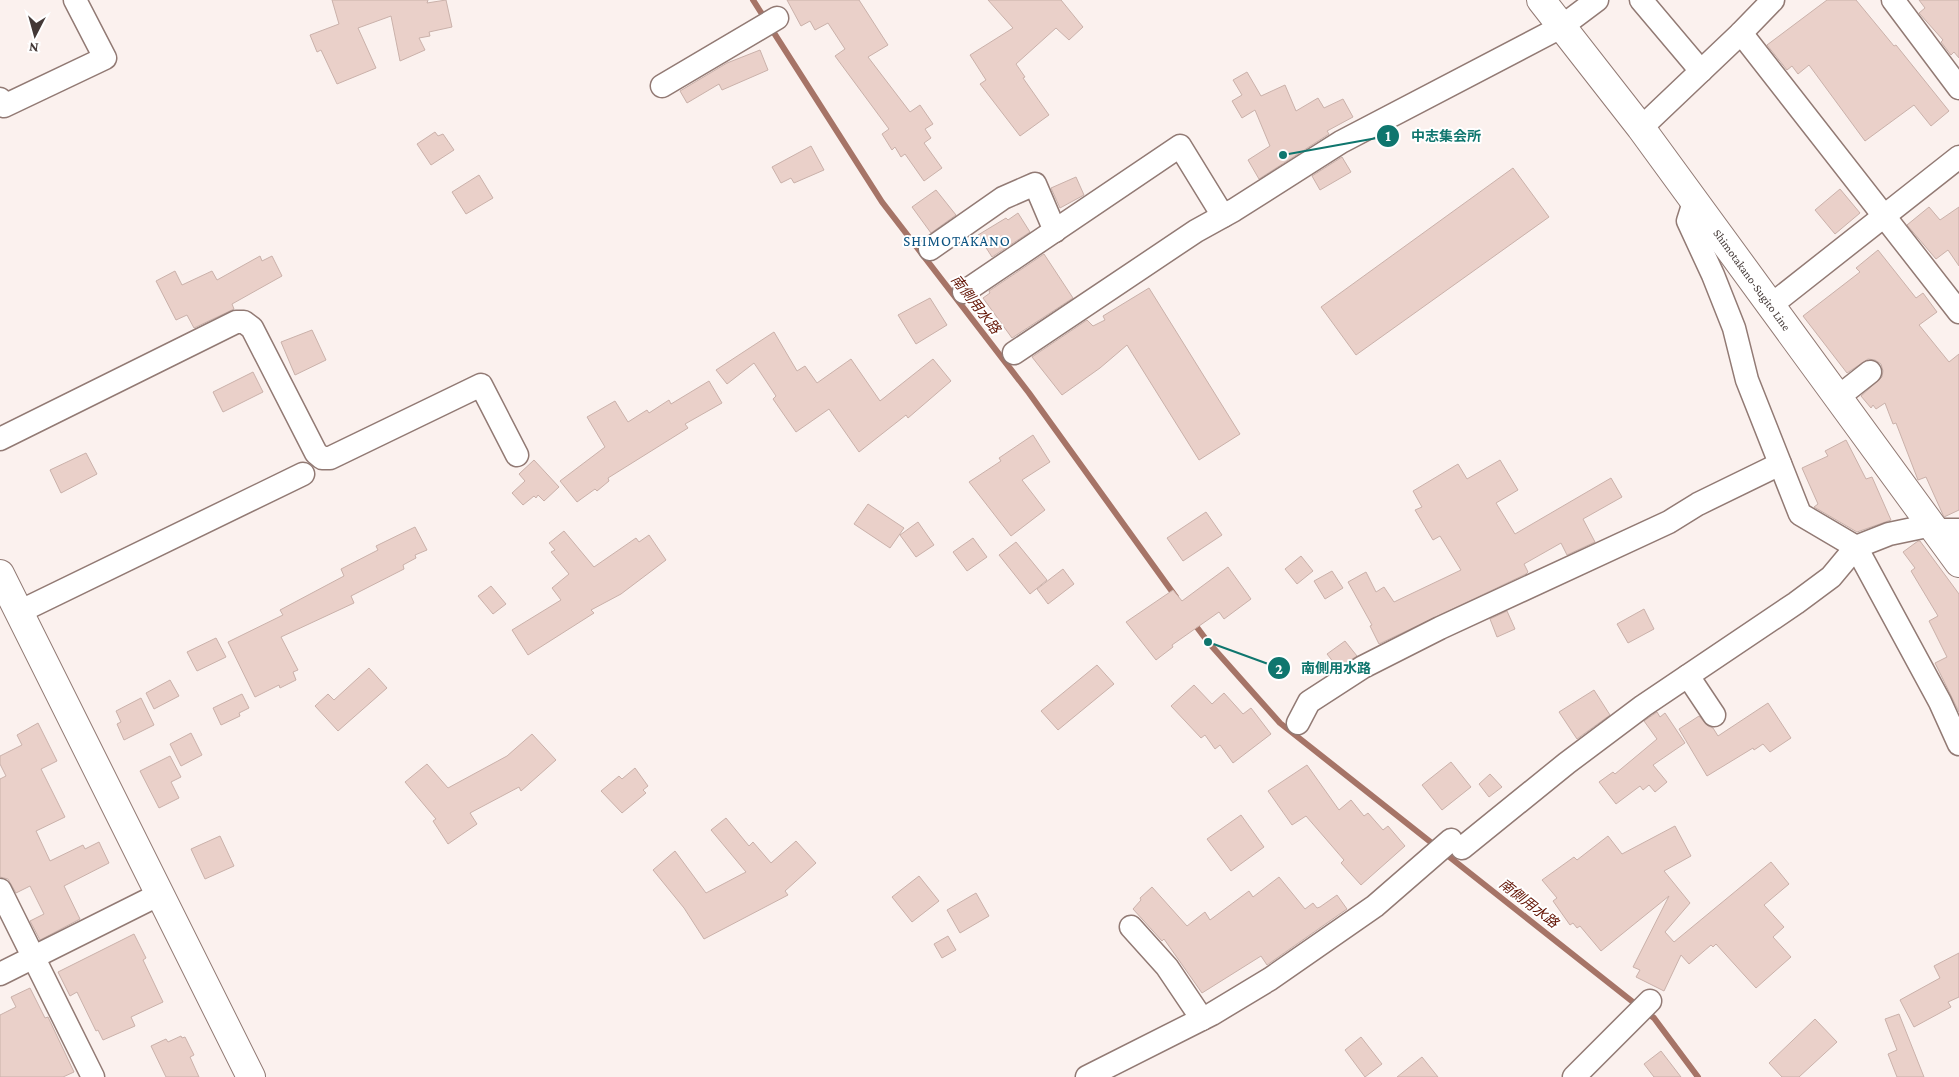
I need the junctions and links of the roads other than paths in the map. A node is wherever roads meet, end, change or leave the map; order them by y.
1 (75, 0) edge
2 (1541, 0) edge
3 (1597, 0) edge
4 (1641, 0) edge
5 (1773, 0) edge
6 (1893, 0) edge
7 (778, 18) dead end
8 (1561, 27) junction
9 (1741, 33) junction
10 (1702, 71) junction
11 (662, 86) dead end
12 (1959, 88) edge
13 (0, 99) edge
14 (1641, 128) junction
15 (1959, 157) edge
16 (1694, 202) junction
17 (1885, 215) junction
18 (1223, 216) junction
19 (1055, 231) junction
20 (930, 249) dead end
21 (964, 292) dead end
22 (1770, 306) junction
23 (1959, 312) edge
24 (1014, 353) dead end
25 (1870, 372) dead end
26 (1838, 398) junction
27 (0, 439) edge
28 (517, 455) dead end
29 (1780, 464) junction
30 (302, 474) dead end
31 (1942, 529) edge
32 (1856, 547) junction
33 (1959, 563) edge
34 (0, 574) edge
35 (19, 612) junction
36 (1688, 676) junction
37 (1714, 715) dead end
38 (1298, 724) dead end
39 (1959, 744) edge
40 (0, 890) edge
41 (160, 894) junction
42 (1131, 927) dead end
43 (34, 958) junction
44 (0, 974) edge
45 (1650, 1001) dead end
46 (1202, 1019) junction
47 (91, 1076) edge
48 (251, 1077) edge
49 (1087, 1077) edge
50 (1574, 1077) edge

1 - 13 street
2 - 8 main road, Shimotakano-Sugito Line
3 - 8 street
4 - 10 street
5 - 9 street
6 - 12 street
7 - 11 street
8 - 14 main road, Shimotakano-Sugito Line
8 - 18 street
9 - 10 street
9 - 17 street
10 - 14 street
14 - 16 main road, Shimotakano-Sugito Line
15 - 17 street
16 - 22 main road, Shimotakano-Sugito Line
16 - 29 street
17 - 22 street
17 - 23 street
18 - 19 street
18 - 24 street
19 - 20 street
19 - 21 street
22 - 26 main road, Shimotakano-Sugito Line
25 - 26 street
26 - 31 main road, Shimotakano-Sugito Line
27 - 28 street
29 - 32 street
29 - 38 street
30 - 35 street
31 - 32 street
31 - 33 main road, Shimotakano-Sugito Line
32 - 36 street
32 - 39 street
34 - 35 main road
35 - 41 main road
36 - 37 street
36 - 46 street
40 - 43 street
41 - 43 street
41 - 48 main road
42 - 46 street
43 - 44 street
43 - 47 street
45 - 50 street
46 - 49 street

